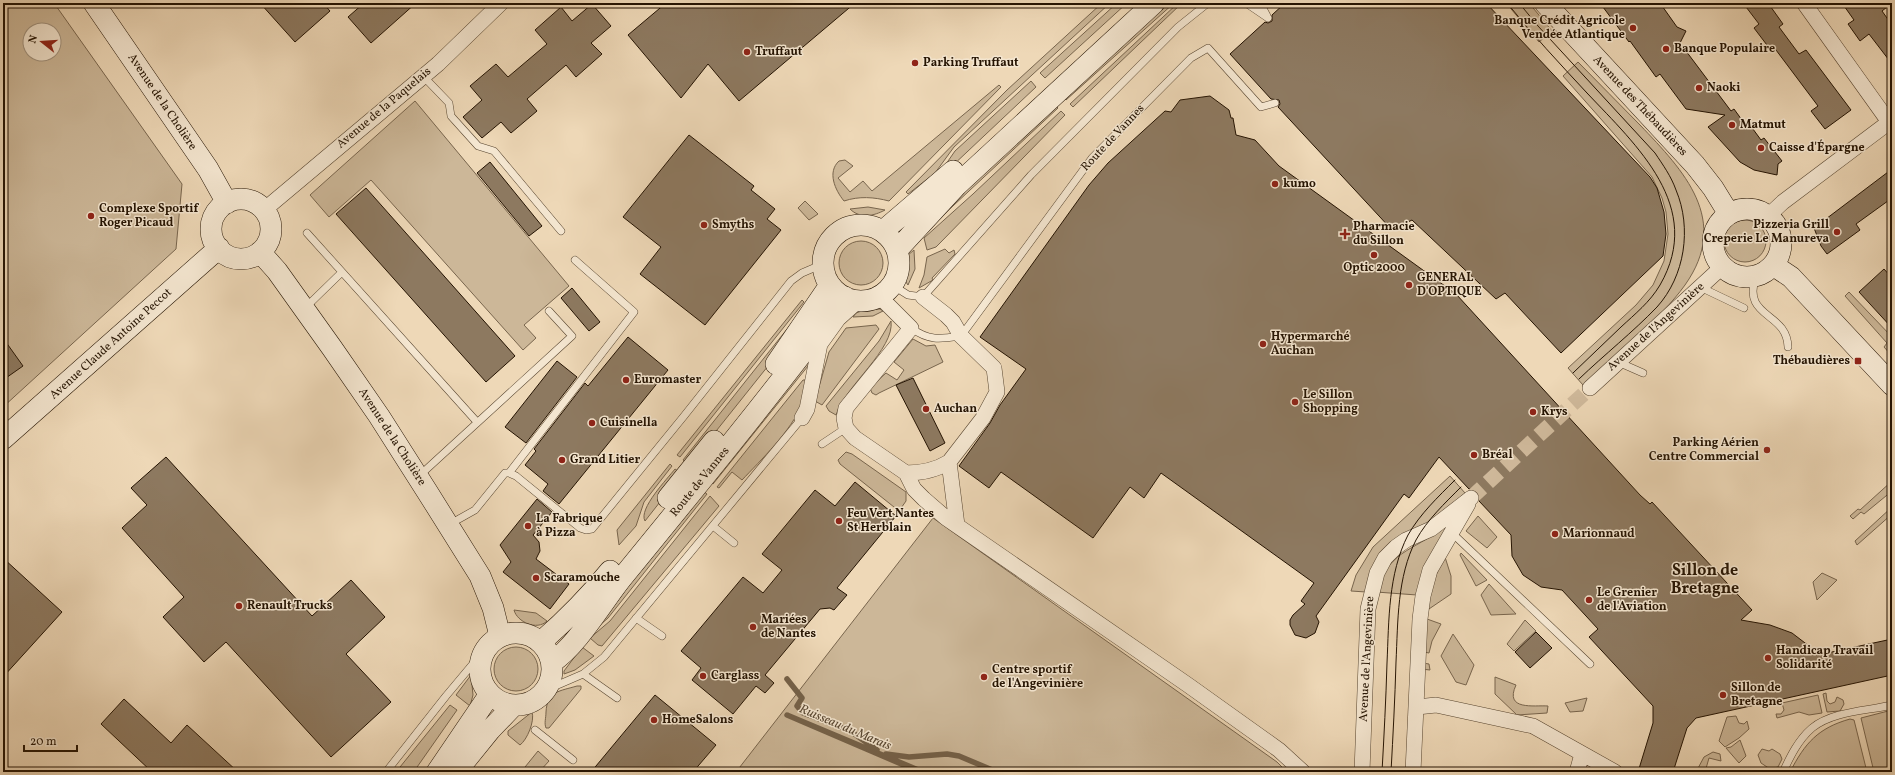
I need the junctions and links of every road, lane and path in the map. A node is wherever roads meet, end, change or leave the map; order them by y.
1 (94, 3) edge
2 (501, 3) edge
3 (1133, 3) edge
4 (1154, 3) edge
5 (1208, 3) edge
6 (1246, 3) edge
7 (1260, 3) edge
8 (1545, 3) edge
9 (1804, 3) edge
10 (423, 76) junction
11 (1275, 103) dead end
12 (1891, 121) edge
13 (227, 203) junction
14 (264, 210) junction
15 (1729, 214) junction
16 (1768, 216) junction
17 (561, 231) dead end
18 (883, 231) junction
19 (307, 233) dead end
20 (219, 248) junction
21 (897, 250) junction
22 (260, 252) junction
23 (575, 260) dead end
24 (823, 264) junction
25 (1722, 267) junction
26 (1764, 271) junction
27 (342, 272) junction
28 (1700, 287) junction
29 (886, 290) junction
30 (844, 294) junction
31 (923, 297) junction
32 (304, 308) junction
33 (1744, 308) dead end
34 (549, 311) dead end
35 (911, 328) junction
36 (961, 336) junction
37 (1788, 347) dead end
38 (1618, 362) junction
39 (1643, 373) dead end
40 (1892, 385) edge
41 (1590, 388) tunnel mouth
42 (802, 418) joint
43 (477, 422) junction
44 (846, 428) junction
45 (3, 439) edge
46 (822, 444) dead end
47 (949, 462) junction
48 (510, 473) junction
49 (906, 473) junction
50 (418, 476) junction
51 (448, 524) junction
52 (957, 525) junction
53 (713, 526) junction
54 (1452, 533) junction
55 (734, 543) dead end
56 (636, 618) junction
57 (662, 636) dead end
58 (494, 642) junction
59 (540, 642) junction
60 (552, 662) junction
61 (1590, 664) dead end
62 (583, 674) junction
63 (546, 690) junction
64 (490, 694) junction
65 (617, 698) dead end
66 (514, 705) junction
67 (1892, 705) edge
68 (1417, 707) junction
69 (535, 730) dead end
70 (1582, 754) junction
71 (573, 760) dead end
72 (386, 772) edge
73 (437, 772) edge
74 (456, 772) edge
75 (1303, 772) edge
76 (1362, 772) edge
77 (1413, 772) edge
78 (1577, 772) edge
79 (1615, 772) edge
80 (1783, 772) edge

1 - 13 main road, Avenue de la Cholière
2 - 10 street, Avenue de la Paquelais
3 - 18 main road
4 - 21 main road
5 - 31 lane
6 - 7 lane
8 - 15 main road, Avenue des Thébaudières
9 - 12 street
10 - 14 street, Avenue de la Paquelais
10 - 17 lane
11 - 36 lane, Route de Vannes
12 - 16 street
13 - 14 main road
13 - 20 main road
14 - 22 main road
15 - 16 main road
15 - 25 main road
16 - 26 main road
18 - 21 main road
18 - 24 main road
19 - 27 lane
20 - 22 main road
20 - 45 main road, Avenue Claude Antoine Peccot
21 - 29 main road
22 - 32 main road, Avenue de la Cholière
23 - 48 lane
24 - 30 main road
24 - 48 lane
25 - 26 main road
25 - 28 street, Avenue de l'Angevinière
26 - 37 lane
26 - 40 main road
27 - 32 lane
27 - 43 lane
28 - 33 lane
28 - 38 street, Avenue de l'Angevinière
29 - 30 main road
29 - 31 lane
29 - 35 street
30 - 42 street
30 - 59 main road, Route de Vannes
30 - 60 main road, Route de Vannes
31 - 36 street
32 - 50 main road, Avenue de la Cholière
34 - 43 lane
35 - 36 lane
35 - 44 street
36 - 47 street
38 - 39 lane
38 - 41 street, Avenue de l'Angevinière
42 - 53 lane
43 - 50 lane
44 - 46 lane
44 - 49 street
47 - 49 street
47 - 52 street
48 - 51 lane
49 - 52 street
50 - 51 main road, Avenue de la Cholière
51 - 58 main road, Avenue de la Cholière
52 - 75 street
53 - 55 lane
53 - 56 lane
54 - 61 lane
54 - 68 street, Avenue de l'Angevinière
54 - 76 street, Avenue de l'Angevinière
56 - 57 lane
56 - 62 lane
58 - 59 main road
58 - 64 main road
58 - 72 lane
59 - 60 main road
60 - 63 main road
62 - 63 lane
62 - 65 lane
63 - 66 main road
64 - 66 main road
64 - 73 main road
66 - 74 main road
67 - 80 lane
68 - 70 street
68 - 77 street, Avenue de l'Angevinière
69 - 71 lane
70 - 78 street
70 - 79 street

